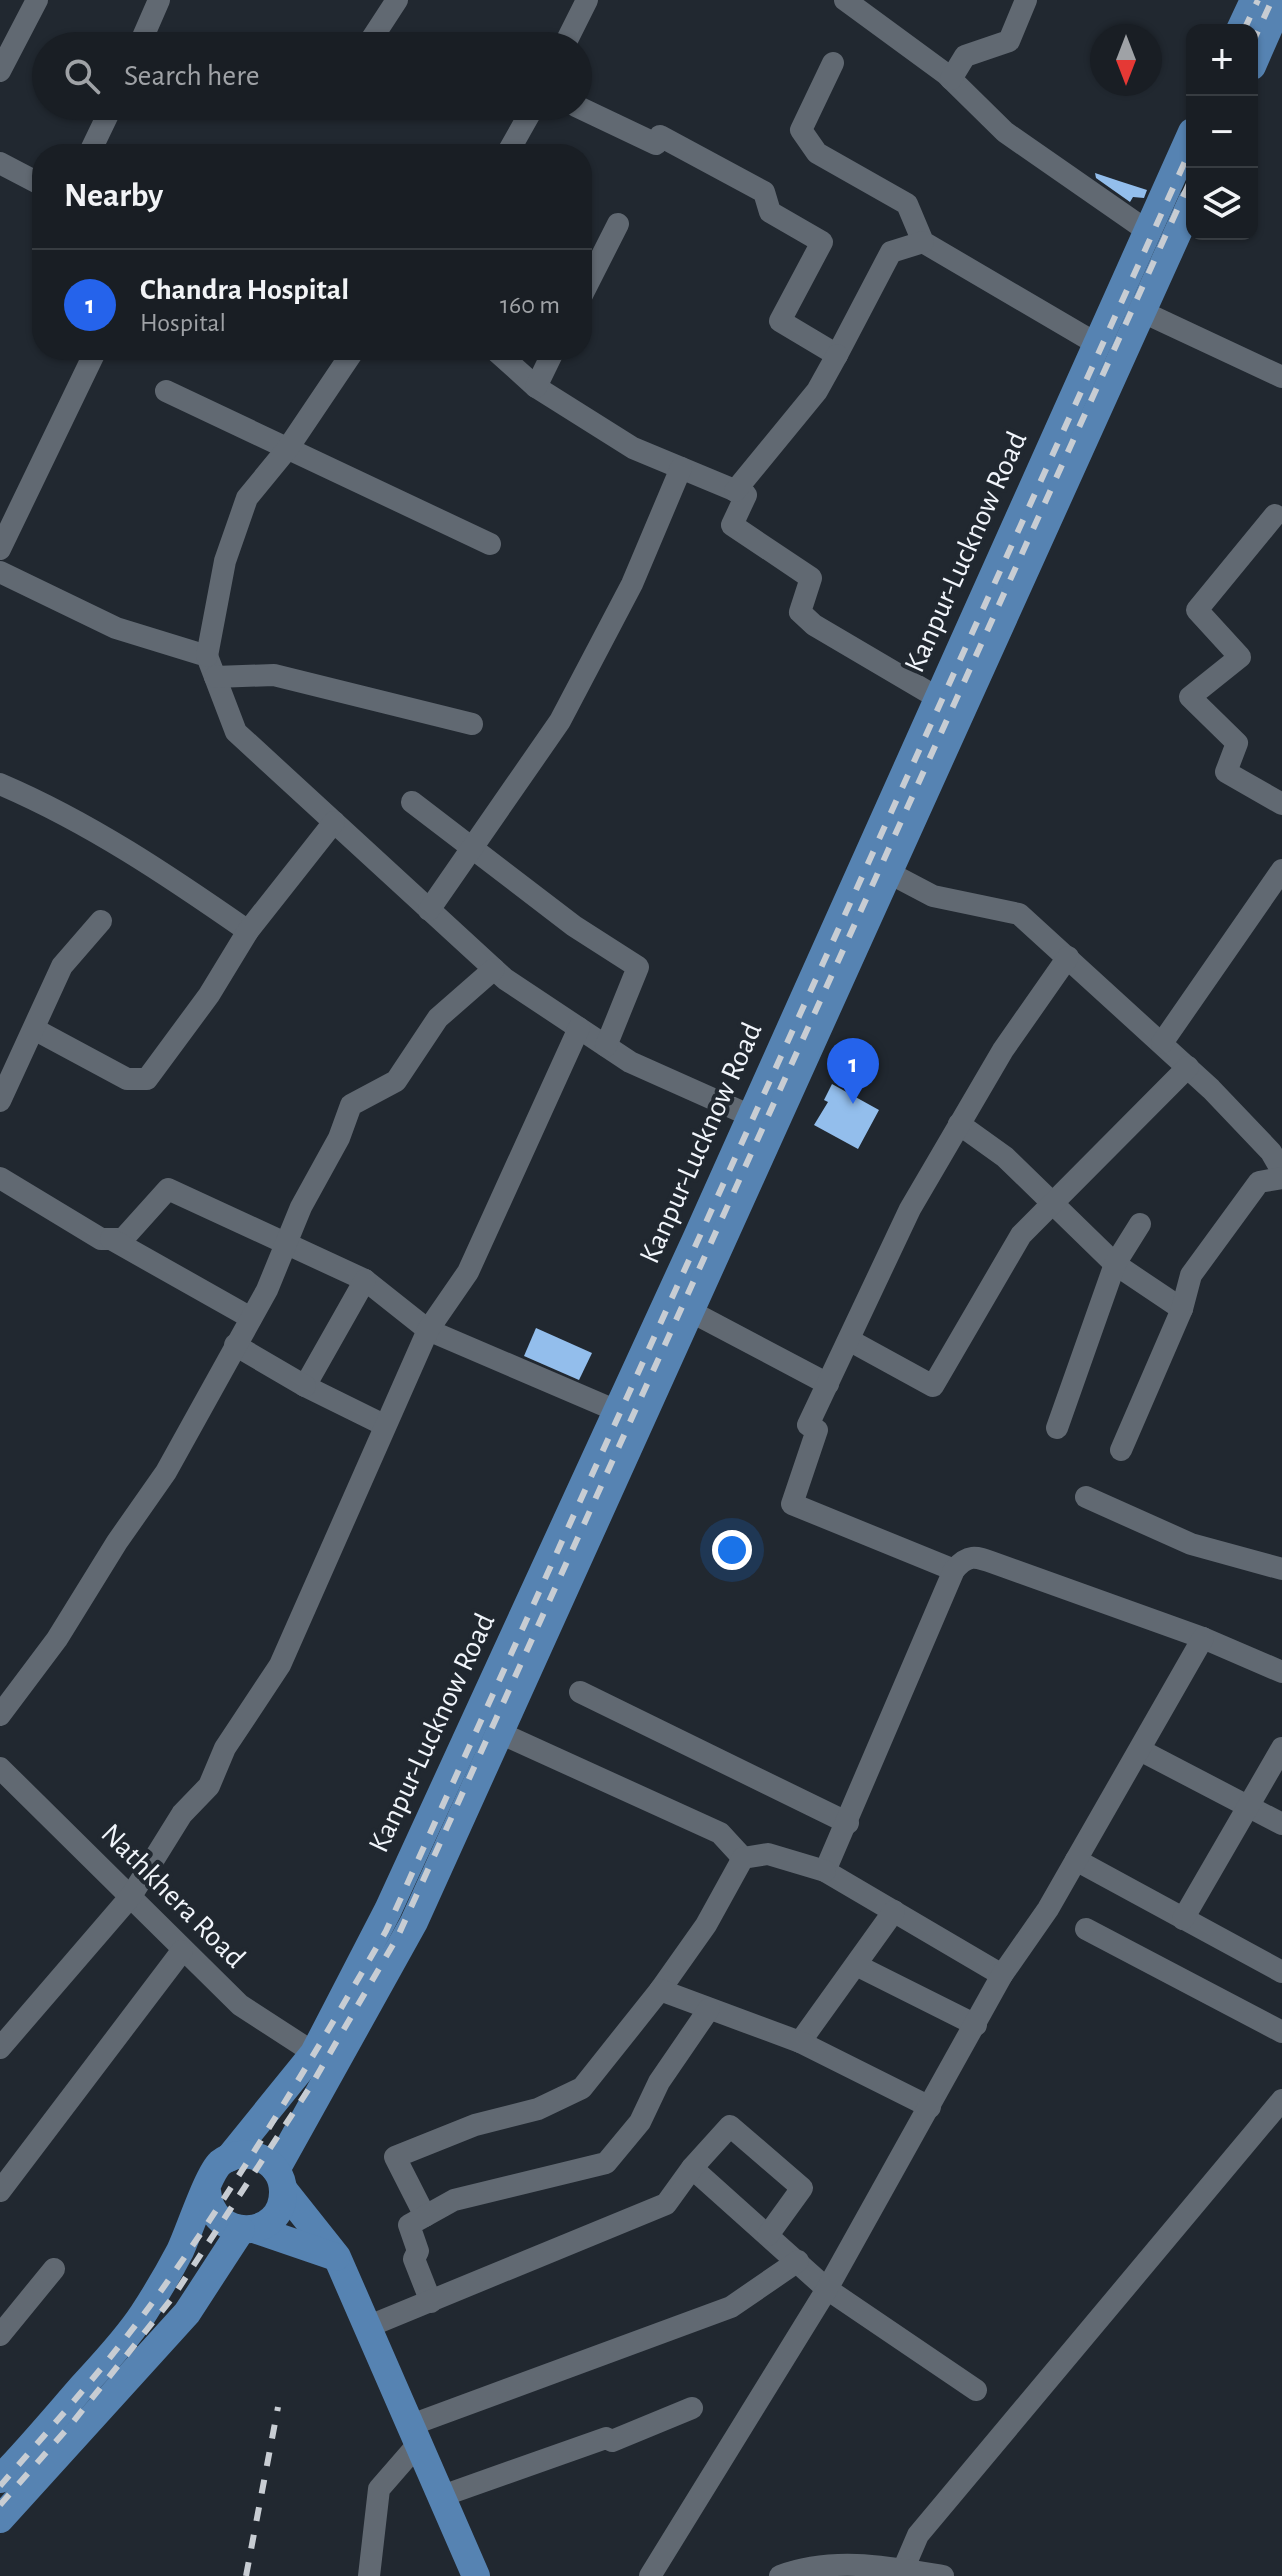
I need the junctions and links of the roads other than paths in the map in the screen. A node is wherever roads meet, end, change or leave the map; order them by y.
1 (37, 0) edge
2 (159, 0) edge
3 (397, 0) edge
4 (587, 0) edge
5 (845, 0) edge
6 (1026, 0) edge
7 (1254, 0) edge
8 (1281, 0) edge
9 (1243, 24) edge
10 (145, 32) edge
11 (376, 32) edge
12 (571, 32) edge
13 (1258, 52) edge
14 (833, 63) dead end
15 (0, 71) edge
16 (951, 79) junction
17 (592, 114) edge
18 (105, 120) edge
19 (526, 120) edge
20 (94, 144) edge
21 (513, 144) edge
22 (1186, 145) edge
23 (0, 163) edge
24 (32, 180) edge
25 (1186, 214) edge
26 (618, 224) dead end
27 (1146, 230) junction
28 (923, 242) junction
29 (592, 275) edge
30 (1118, 299) junction
31 (1142, 313) junction
32 (1097, 344) junction
33 (837, 355) junction
34 (91, 360) edge
35 (347, 360) edge
36 (506, 360) edge
37 (549, 360) edge
38 (1282, 377) edge
39 (536, 387) junction
40 (166, 391) dead end
41 (288, 448) junction
42 (681, 468) junction
43 (735, 491) junction
44 (1275, 515) dead end
45 (490, 544) dead end
46 (0, 549) edge
47 (0, 572) edge
48 (211, 667) junction
49 (938, 698) junction
50 (472, 724) dead end
51 (0, 784) edge
52 (412, 802) dead end
53 (1282, 804) edge
54 (334, 822) junction
55 (473, 847) junction
56 (864, 861) junction
57 (1282, 870) edge
58 (891, 873) junction
59 (429, 910) junction
60 (101, 921) dead end
61 (248, 931) junction
62 (1068, 957) junction
63 (494, 969) junction
64 (579, 1028) junction
65 (34, 1029) junction
66 (1162, 1043) junction
67 (606, 1046) junction
68 (1188, 1067) junction
69 (0, 1101) edge
70 (751, 1116) junction
71 (959, 1124) junction
72 (1282, 1171) edge
73 (0, 1178) edge
74 (1282, 1178) edge
75 (1053, 1203) junction
76 (1140, 1224) dead end
77 (111, 1239) junction
78 (286, 1242) junction
79 (1115, 1264) junction
80 (365, 1280) junction
81 (1182, 1309) junction
82 (688, 1310) junction
83 (251, 1318) junction
84 (428, 1330) junction
85 (849, 1340) junction
86 (235, 1345) junction
87 (828, 1384) junction
88 (305, 1386) junction
89 (617, 1411) junction
90 (384, 1425) junction
91 (1057, 1428) dead end
92 (1121, 1450) dead end
93 (1086, 1497) dead end
94 (1282, 1569) edge
95 (954, 1570) junction
96 (532, 1628) junction
97 (1203, 1638) junction
98 (1282, 1672) edge
99 (580, 1692) dead end
100 (0, 1715) edge
101 (500, 1733) junction
102 (1282, 1748) edge
103 (1140, 1750) junction
104 (3, 1775) edge
105 (1249, 1807) junction
106 (848, 1823) junction
107 (1282, 1824) edge
108 (743, 1858) junction
109 (1076, 1860) junction
110 (825, 1871) junction
111 (131, 1896) junction
112 (894, 1911) junction
113 (1183, 1919) junction
114 (1086, 1929) dead end
115 (182, 1951) junction
116 (856, 1965) junction
117 (1282, 1972) edge
118 (1002, 1975) junction
119 (660, 1990) junction
120 (709, 2009) junction
121 (976, 2025) junction
122 (1282, 2032) edge
123 (800, 2042) junction
124 (0, 2048) edge
125 (314, 2053) junction
126 (1282, 2100) edge
127 (930, 2107) junction
128 (229, 2158) junction
129 (692, 2168) junction
130 (279, 2179) junction
131 (0, 2191) edge
132 (207, 2191) junction
133 (425, 2216) junction
134 (248, 2230) junction
135 (768, 2235) junction
136 (337, 2257) junction
137 (798, 2261) junction
138 (54, 2269) dead end
139 (827, 2289) junction
140 (431, 2302) junction
141 (367, 2327) junction
142 (0, 2335) edge
143 (976, 2390) dead end
144 (692, 2408) dead end
145 (415, 2434) junction
146 (0, 2479) edge
147 (442, 2496) junction
148 (0, 2519) edge
149 (903, 2570) junction
150 (369, 2576) edge
151 (476, 2576) edge
152 (650, 2576) edge
153 (780, 2576) edge
154 (943, 2576) edge

1 - 15 street
2 - 10 street
3 - 11 street
4 - 12 street
5 - 16 street
6 - 16 street
7 - 9 main road
8 - 13 main road
14 - 28 street
16 - 27 street
17 - 33 street
18 - 20 street
19 - 21 street
22 - 27 main road, Kanpur-Lucknow Road
23 - 24 street
25 - 31 main road, Kanpur-Lucknow Road
26 - 29 street
27 - 30 main road, Kanpur-Lucknow Road
28 - 32 street
28 - 33 street
30 - 31 street
30 - 32 main road, Kanpur-Lucknow Road
31 - 38 street
31 - 58 main road, Kanpur-Lucknow Road
32 - 49 main road, Kanpur-Lucknow Road
33 - 43 street
34 - 46 street
35 - 41 street
36 - 39 street
37 - 39 street
39 - 42 street
40 - 41 street
41 - 45 street
41 - 48 street
42 - 43 street
42 - 55 street
43 - 49 street
44 - 53 street
47 - 48 street
48 - 50 street
48 - 54 street
49 - 56 main road, Kanpur-Lucknow Road
51 - 61 street
52 - 55 street
54 - 59 street
54 - 61 street
55 - 59 street
55 - 67 street
56 - 58 street
56 - 70 main road, Kanpur-Lucknow Road
57 - 66 street
58 - 62 street
58 - 82 main road, Kanpur-Lucknow Road
59 - 63 street
60 - 65 street
61 - 65 street
62 - 66 street
62 - 71 street
63 - 64 street
63 - 78 street
64 - 67 street
64 - 84 street
65 - 69 street
66 - 68 street
67 - 70 street
68 - 72 street
68 - 75 street
70 - 89 main road, Kanpur-Lucknow Road
71 - 75 street
71 - 85 street
73 - 77 street
74 - 81 street
75 - 79 street
75 - 85 street
76 - 79 street
77 - 78 street
77 - 83 street
78 - 80 street
78 - 83 street
79 - 81 street
79 - 91 street
80 - 84 street
80 - 88 street
81 - 92 street
82 - 87 street
82 - 96 main road, Kanpur-Lucknow Road
83 - 86 street
84 - 89 street
84 - 90 street
85 - 87 street
86 - 88 street
86 - 100 street
87 - 95 street
88 - 90 street
89 - 96 main road, Kanpur-Lucknow Road
90 - 111 street
93 - 94 street
95 - 97 street
95 - 106 street
96 - 101 main road, Kanpur-Lucknow Road
96 - 125 main road, Kanpur-Lucknow Road
97 - 98 street
97 - 103 street
99 - 106 street
101 - 108 street
101 - 130 main road, Kanpur-Lucknow Road
102 - 105 street
103 - 105 street
103 - 109 street
104 - 111 street, Nathkhera Road
105 - 107 street
105 - 113 street
106 - 110 street
108 - 110 street
108 - 119 street
109 - 113 street
109 - 118 street
110 - 112 street
111 - 115 street, Nathkhera Road
111 - 124 street
112 - 116 street
112 - 118 street
113 - 117 street
114 - 122 street
115 - 125 street, Nathkhera Road
115 - 131 street
116 - 121 street
116 - 123 street
118 - 121 street
119 - 120 street
119 - 133 street
120 - 123 street
120 - 133 street
121 - 127 street
123 - 127 street
125 - 128 main road, Kanpur-Lucknow Road
126 - 149 street
127 - 139 street
128 - 130 main road
128 - 132 main road
129 - 135 street
129 - 135 street
129 - 140 street
130 - 134 main road
130 - 136 main road
132 - 134 main road
132 - 146 main road
133 - 140 street
134 - 136 main road
134 - 148 main road
135 - 137 street
136 - 141 main road
137 - 139 street
137 - 145 street
138 - 142 street
139 - 143 street
139 - 152 street
140 - 141 street
141 - 145 main road
144 - 147 street
145 - 147 main road
145 - 150 street
147 - 151 main road
149 - 153 street
149 - 154 street

